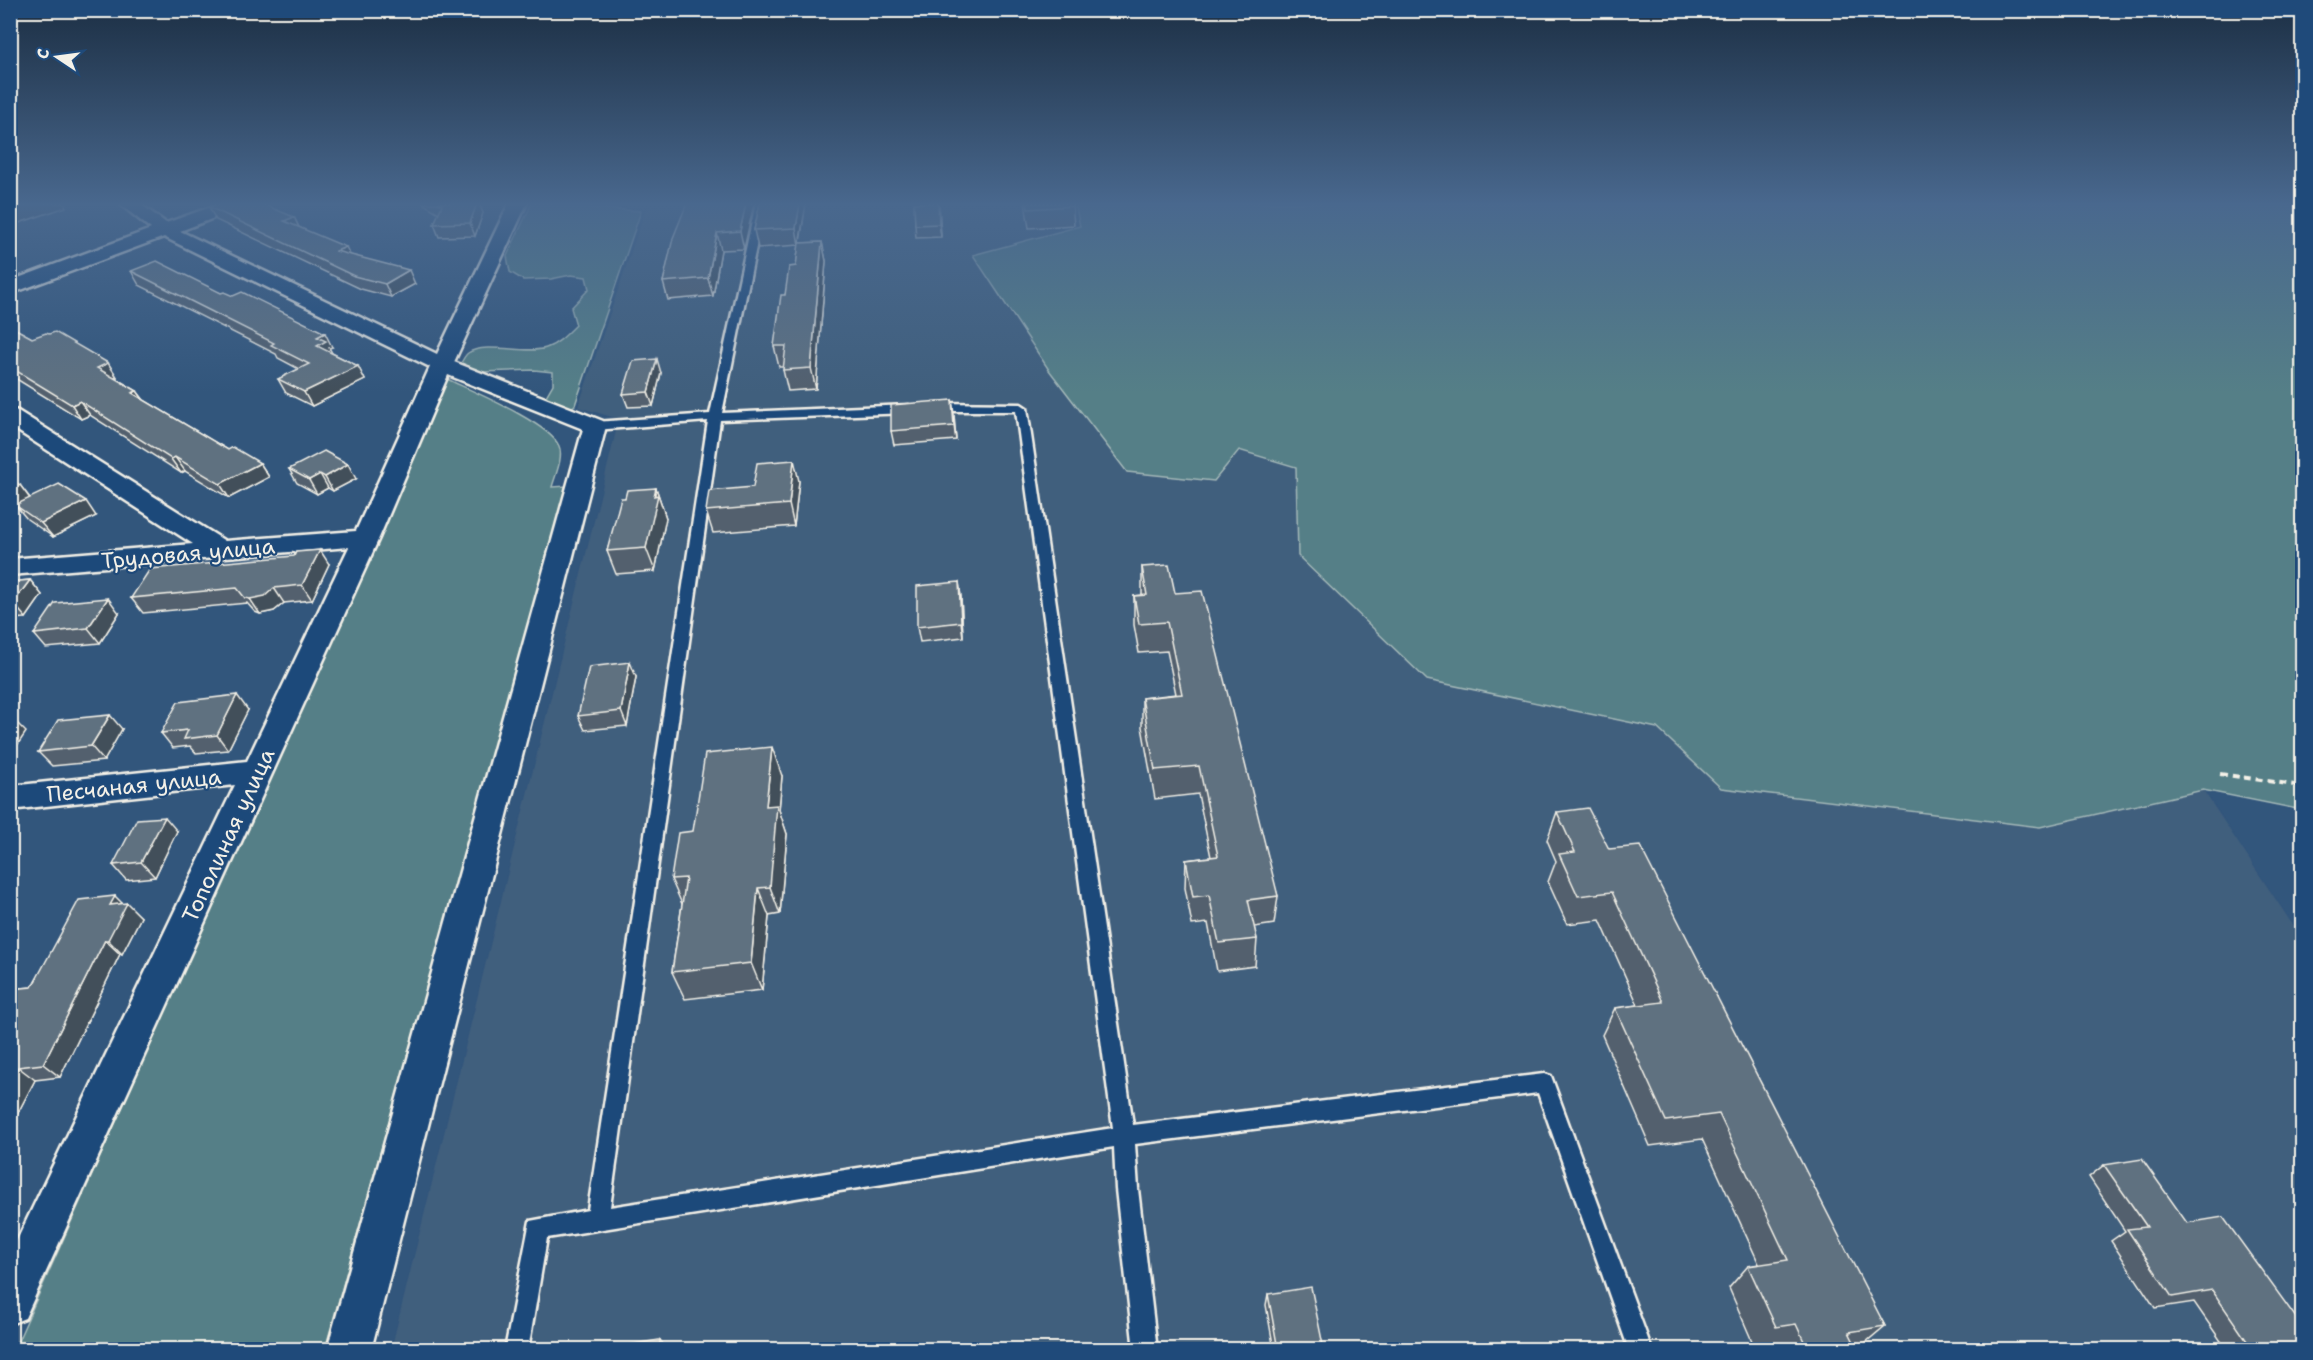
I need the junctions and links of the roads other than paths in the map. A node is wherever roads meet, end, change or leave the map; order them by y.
1 (67, 266) edge
2 (239, 266) edge
3 (488, 266) edge
4 (747, 266) edge
5 (10, 288) edge
6 (442, 365) junction
7 (10, 416) edge
8 (715, 417) junction
9 (595, 426) junction
10 (366, 538) junction
11 (220, 550) junction
12 (10, 567) edge
13 (258, 771) junction
14 (10, 798) edge
15 (1124, 1136) junction
16 (598, 1218) junction
17 (10, 1303) edge
18 (349, 1350) edge
19 (516, 1350) edge
20 (1146, 1350) edge
21 (1641, 1350) edge

1 - 5 street
2 - 6 street
3 - 6 street, Тополиная улица
4 - 8 lane
6 - 9 street
6 - 10 street, Тополиная улица
7 - 11 street
8 - 9 lane
8 - 15 lane
8 - 16 lane
9 - 18 street
10 - 11 street, Трудовая улица
10 - 13 street, Тополиная улица
11 - 12 street, Трудовая улица
13 - 14 street, Песчаная улица
13 - 17 street, Тополиная улица
15 - 16 lane
15 - 20 lane
15 - 21 lane
16 - 19 lane

